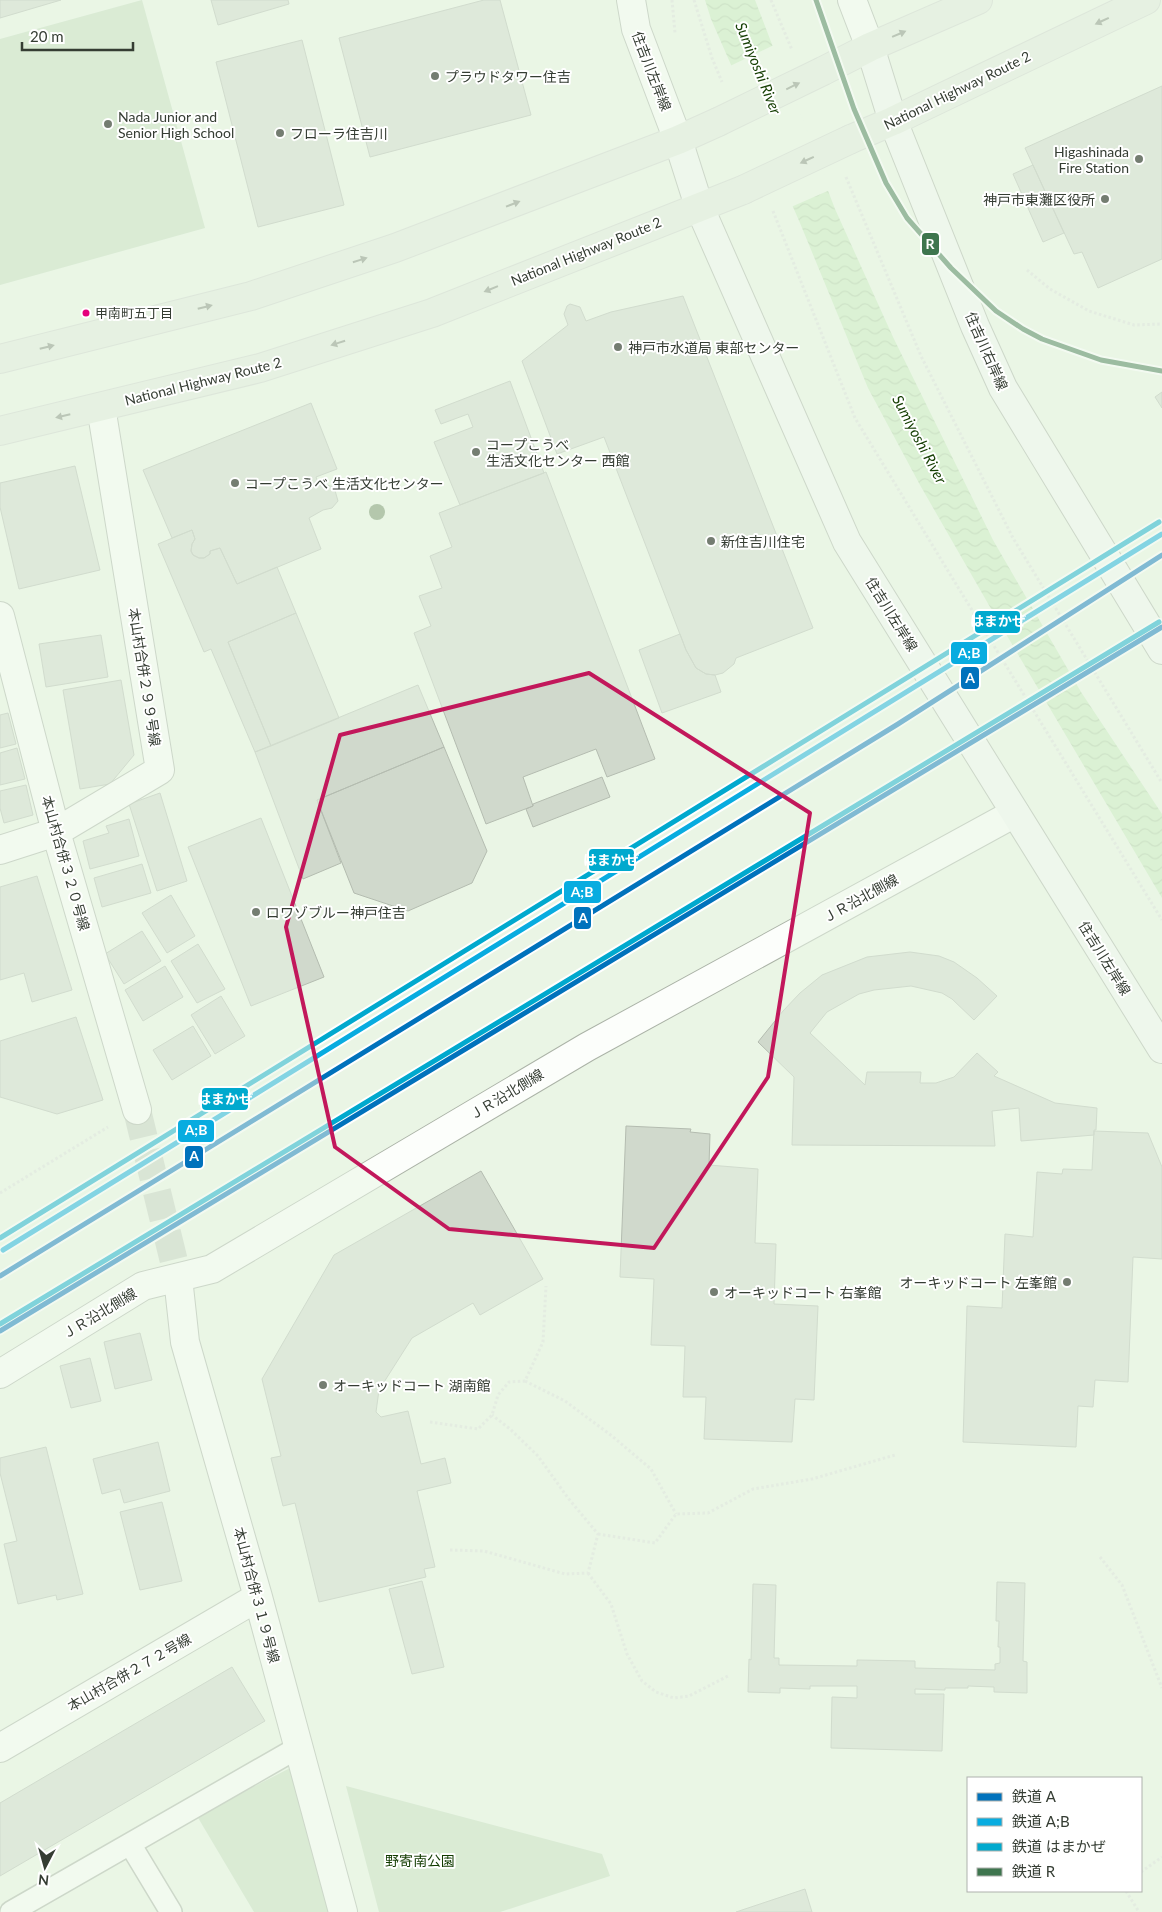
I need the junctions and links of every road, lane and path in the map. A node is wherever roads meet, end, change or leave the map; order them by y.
1 (631, 0) edge
2 (672, 0) edge
3 (694, 0) edge
4 (771, 0) edge
5 (852, 0) edge
6 (978, 0) edge
7 (1146, 0) edge
8 (675, 35) dead end
9 (870, 47) junction
10 (794, 55) dead end
11 (723, 86) dead end
12 (893, 122) junction
13 (678, 140) junction
14 (844, 174) dead end
15 (699, 206) junction
16 (771, 206) dead end
17 (1027, 270) dead end
18 (1162, 324) edge
19 (0, 359) edge
20 (101, 407) junction
21 (0, 431) edge
22 (0, 616) edge
23 (1162, 650) edge
24 (1162, 783) edge
25 (1015, 814) junction
26 (56, 832) junction
27 (0, 850) edge
28 (1162, 920) edge
29 (1159, 1036) edge
30 (137, 1110) joint
31 (0, 1193) edge
32 (178, 1278) junction
33 (546, 1286) dead end
34 (0, 1374) edge
35 (525, 1381) junction
36 (492, 1414) junction
37 (430, 1422) dead end
38 (895, 1455) dead end
39 (676, 1514) junction
40 (598, 1534) junction
41 (450, 1550) dead end
42 (1100, 1557) dead end
43 (588, 1573) junction
44 (258, 1597) junction
45 (730, 1675) dead end
46 (1162, 1688) edge
47 (299, 1747) junction
48 (0, 1748) edge
49 (130, 1844) junction
50 (1162, 1857) edge
51 (1142, 1871) edge
52 (1127, 1892) edge
53 (11, 1912) edge
54 (171, 1912) edge
55 (343, 1912) edge
56 (1139, 1912) edge

1 - 13 street, 住吉川左岸線
2 - 8 path
3 - 11 path
4 - 10 path
5 - 9 street, 住吉川右岸線
9 -> 6 highway
7 -> 12 highway, National Highway Route 2
9 - 12 street, 住吉川右岸線
13 -> 9 highway, bridge
12 -> 15 highway, National Highway Route 2, bridge
12 - 23 street, 住吉川右岸線
13 - 15 street, 住吉川左岸線
19 -> 13 highway
14 - 24 path
15 -> 20 highway, National Highway Route 2
15 - 25 street, 住吉川左岸線
16 - 28 path
17 - 18 path
20 -> 21 highway, National Highway Route 2
20 - 26 street, 本山村合併２９９号線
22 - 26 street, 本山村合併３２０号線
25 - 29 street, 住吉川左岸線
25 - 32 street, ＪＲ沿北側線
26 - 27 street, 本山村合併２９９号線
26 - 30 street, 本山村合併３２０号線
30 - 31 path
32 - 34 street, ＪＲ沿北側線
32 - 44 street, 本山村合併３１９号線
33 - 35 path
35 - 36 path
35 - 39 path
36 - 37 path
36 - 40 path
38 - 39 path
39 - 40 path
40 - 43 path
41 - 43 path
42 - 46 path
43 - 45 path
44 - 47 street, 本山村合併３１９号線
44 - 48 street, 本山村合併２７２号線
47 - 49 lane
47 - 55 street, 本山村合併３１９号線
49 - 53 lane
49 - 54 lane
50 - 51 path
52 - 56 path

